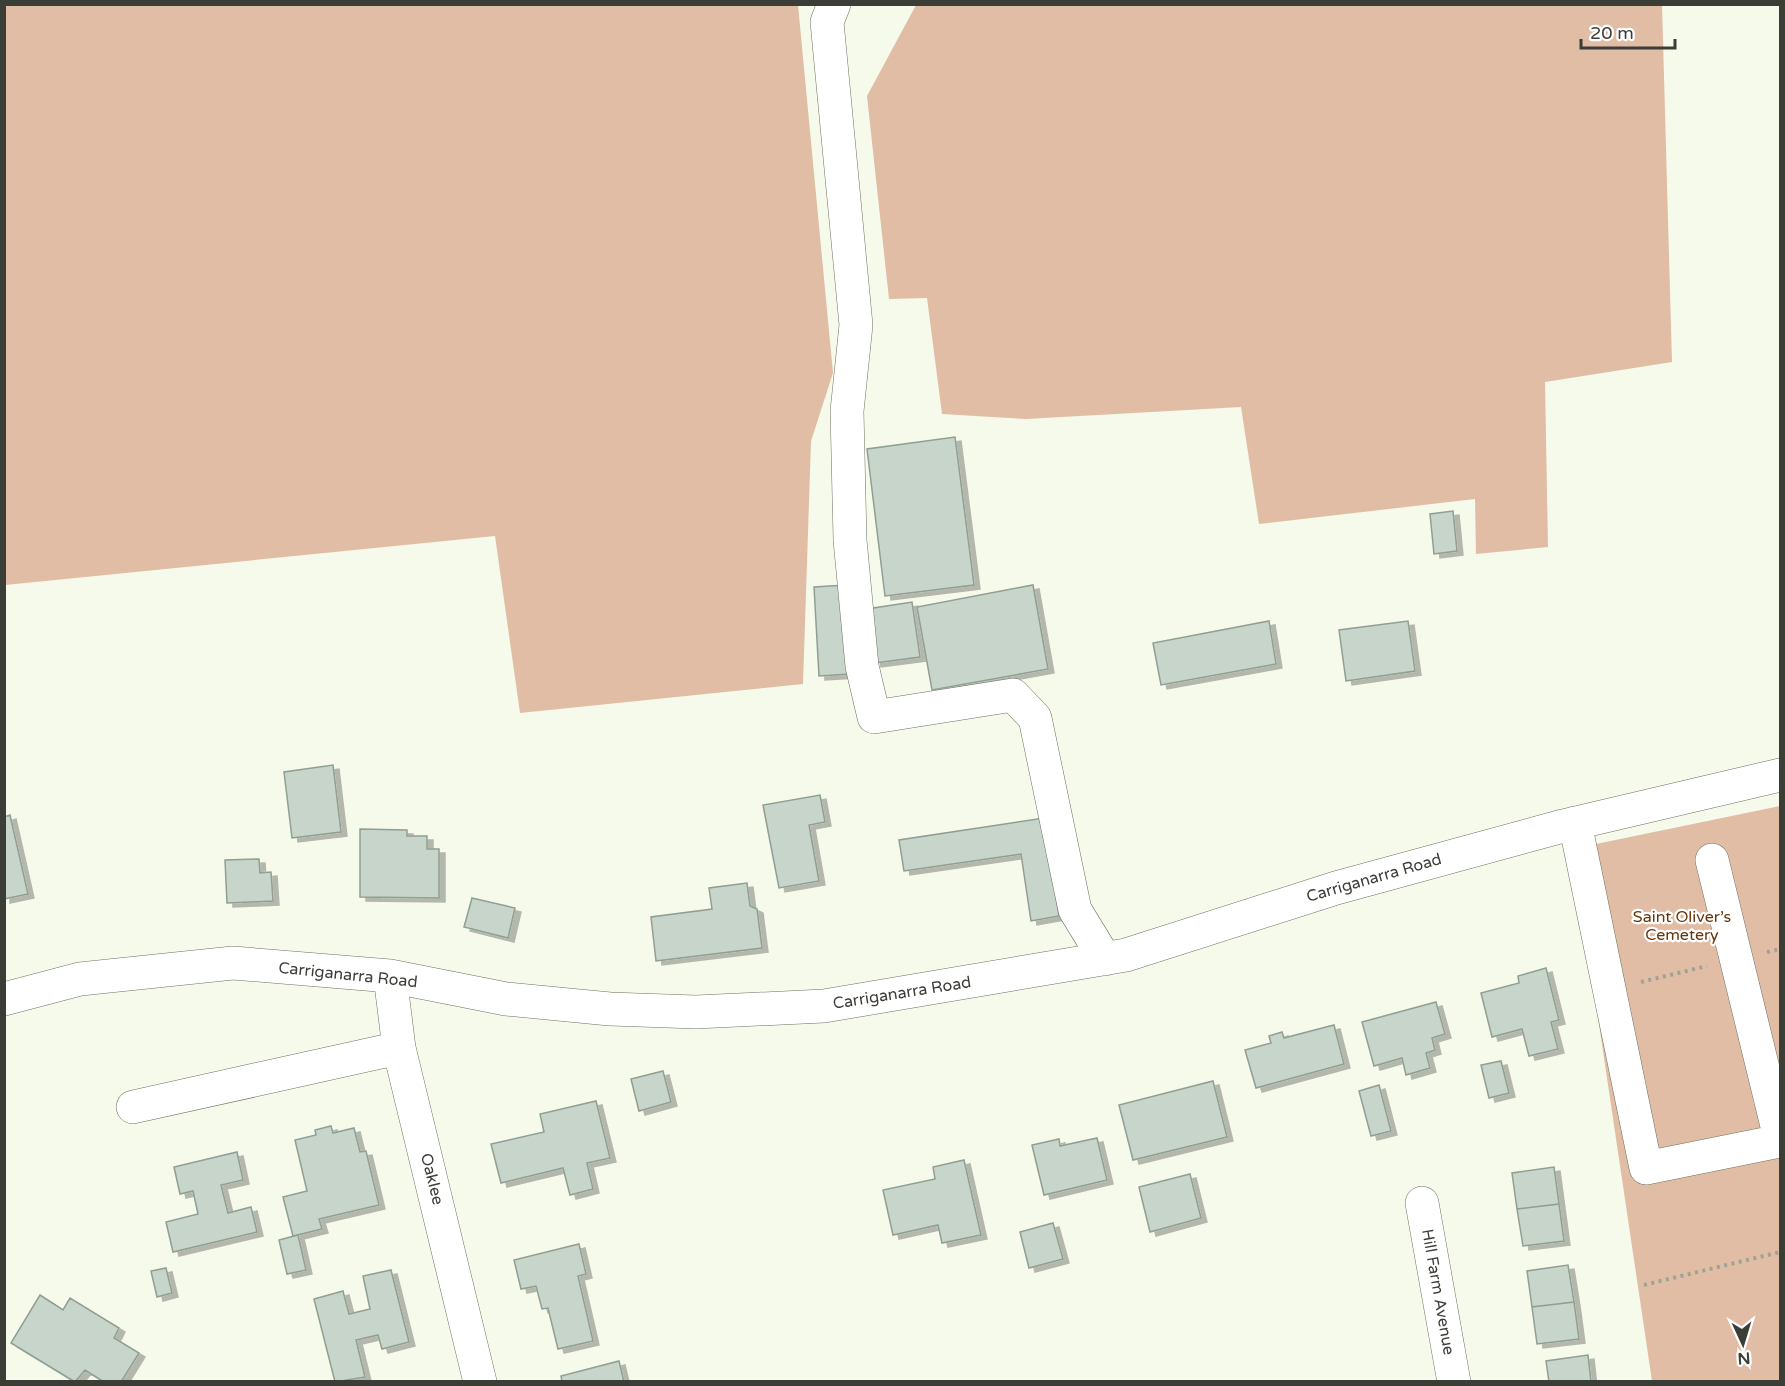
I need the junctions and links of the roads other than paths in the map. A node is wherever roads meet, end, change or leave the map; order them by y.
1 (834, 4) edge
2 (1780, 775) edge
3 (1575, 823) junction
4 (1712, 860) dead end
5 (1105, 959) junction
6 (390, 976) junction
7 (4, 999) edge
8 (399, 1048) junction
9 (133, 1107) dead end
10 (1780, 1139) edge
11 (1422, 1203) dead end
12 (480, 1382) edge
13 (1454, 1382) edge

1 - 5 street
2 - 3 street, Carriganarra Road
3 - 5 street, Carriganarra Road
3 - 10 street
4 - 10 street
5 - 6 street, Carriganarra Road
6 - 7 street, Carriganarra Road
6 - 8 street, Oaklee
8 - 9 street
8 - 12 street, Oaklee
11 - 13 street, Hill Farm Avenue

